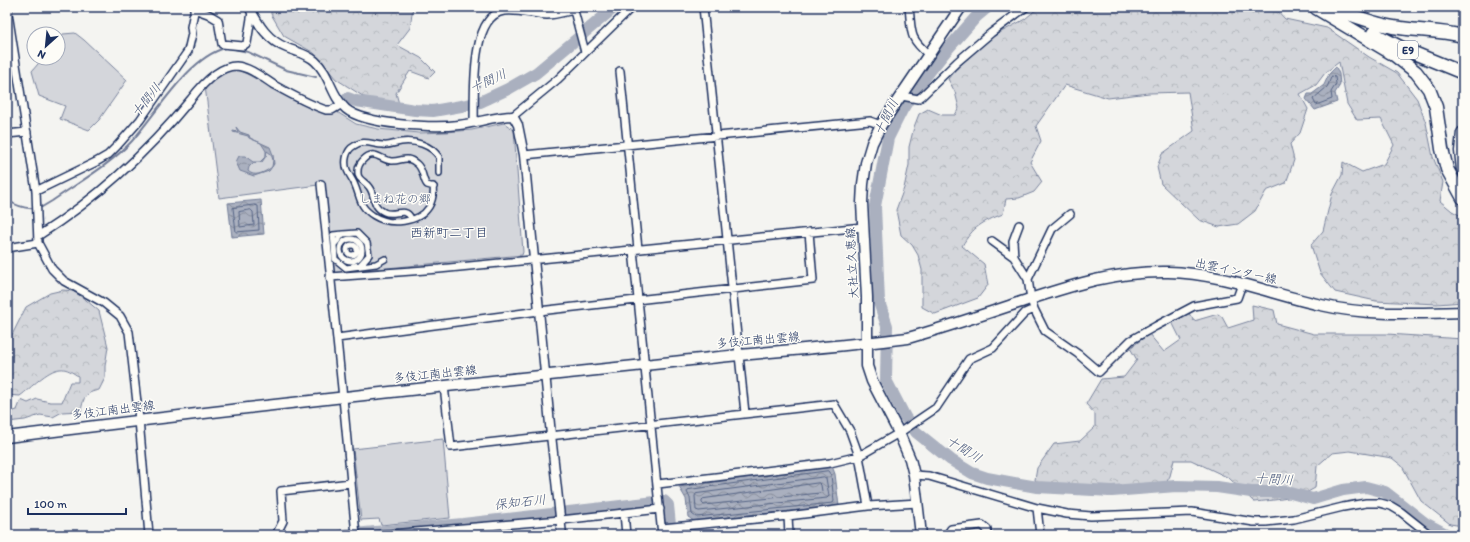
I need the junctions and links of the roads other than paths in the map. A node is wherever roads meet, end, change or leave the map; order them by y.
1 (8, 7) edge
2 (493, 7) edge
3 (632, 7) edge
4 (703, 7) edge
5 (909, 7) edge
6 (961, 7) edge
7 (1026, 7) edge
8 (1321, 7) edge
9 (194, 8) edge
10 (574, 9) edge
11 (250, 10) edge
12 (493, 15) junction
13 (1463, 36) edge
14 (585, 52) junction
15 (929, 55) junction
16 (620, 71) dead end
17 (1463, 73) edge
18 (902, 96) junction
19 (342, 104) junction
20 (513, 116) junction
21 (474, 123) junction
22 (881, 125) junction
23 (27, 132) junction
24 (1463, 133) edge
25 (7, 134) edge
26 (717, 136) junction
27 (627, 145) junction
28 (524, 155) junction
29 (1463, 169) edge
30 (439, 173) dead end
31 (321, 184) dead end
32 (36, 191) junction
33 (1463, 198) edge
34 (1070, 214) dead end
35 (411, 218) dead end
36 (1019, 225) dead end
37 (864, 227) junction
38 (809, 232) junction
39 (343, 234) junction
40 (366, 234) dead end
41 (338, 239) junction
42 (726, 239) junction
43 (38, 240) junction
44 (992, 241) dead end
45 (334, 244) junction
46 (375, 247) dead end
47 (7, 248) edge
48 (352, 248) junction
49 (635, 249) junction
50 (1014, 257) junction
51 (385, 259) dead end
52 (534, 259) junction
53 (340, 263) junction
54 (369, 265) junction
55 (353, 267) junction
56 (330, 277) junction
57 (1028, 279) junction
58 (1242, 284) junction
59 (732, 290) junction
60 (1031, 299) junction
61 (638, 300) junction
62 (1034, 309) junction
63 (539, 311) junction
64 (1463, 312) edge
65 (337, 338) junction
66 (867, 343) junction
67 (739, 354) junction
68 (646, 364) junction
69 (545, 375) junction
70 (444, 386) junction
71 (343, 398) junction
72 (745, 413) junction
73 (140, 420) junction
74 (650, 425) junction
75 (900, 433) junction
76 (551, 435) junction
77 (7, 437) edge
78 (859, 456) junction
79 (914, 475) junction
80 (351, 483) junction
81 (658, 484) junction
82 (918, 503) junction
83 (868, 506) junction
84 (1037, 508) junction
85 (660, 509) junction
86 (624, 513) junction
87 (788, 516) junction
88 (561, 520) junction
89 (464, 532) edge
90 (662, 532) edge
91 (148, 535) edge
92 (276, 535) edge
93 (356, 535) edge
94 (378, 535) edge
95 (562, 535) edge
96 (626, 535) edge
97 (789, 535) edge
98 (921, 535) edge
99 (948, 535) edge
100 (988, 535) edge
101 (1040, 535) edge
102 (1430, 535) edge

1 - 23 street
2 - 12 street
3 - 14 street
4 - 26 street
5 - 15 street
6 - 15 main road, 大社立久恵線
7 - 18 street
8 - 13 highway
8 - 17 highway, E9
8 - 33 highway
9 - 11 street
9 - 32 street
10 - 12 street
10 - 14 street
11 - 19 street
12 - 21 street
14 - 20 street
15 - 18 main road, 大社立久恵線
16 - 27 street
18 - 22 main road, 大社立久恵線
19 - 21 street
19 - 43 street
20 - 21 street
20 - 28 street
22 - 26 street
22 - 37 main road, 大社立久恵線
23 - 25 street
23 - 32 street
24 - 29 highway
26 - 27 street
26 - 42 street
27 - 28 street
27 - 49 street
28 - 52 street
30 - 35 street
31 - 56 street
32 - 43 street
34 - 57 street
36 - 50 street
37 - 38 street
37 - 66 main road, 大社立久恵線
38 - 42 street
38 - 59 street
39 - 41 street
39 - 45 street
39 - 48 street
40 - 48 street
41 - 45 street
41 - 48 street
42 - 49 street
42 - 59 street
43 - 47 street
43 - 73 street
44 - 50 street
45 - 48 street
46 - 48 street
48 - 53 street
48 - 53 street
48 - 54 street
48 - 55 street
48 - 55 street
49 - 52 street
49 - 61 street
50 - 57 street
51 - 54 street
52 - 56 street
52 - 63 street
53 - 55 street
54 - 55 street
56 - 65 street
57 - 60 street
58 - 60 main road, 出雲インター線
58 - 62 street
58 - 64 main road, 出雲インター線
59 - 61 street
59 - 67 street
60 - 62 street
60 - 66 main road, 出雲インター線
61 - 63 street
61 - 68 street
62 - 75 street
63 - 65 street
63 - 69 street
65 - 71 street
66 - 67 main road, 多伎江南出雲線
66 - 75 main road, 大社立久恵線
67 - 68 main road, 多伎江南出雲線
67 - 72 street
68 - 69 main road, 多伎江南出雲線
68 - 74 street
69 - 70 main road, 多伎江南出雲線
69 - 76 street
70 - 71 main road, 多伎江南出雲線
70 - 76 street
71 - 73 main road, 多伎江南出雲線
71 - 80 street
72 - 74 street
72 - 78 street
73 - 77 main road, 多伎江南出雲線
73 - 91 street
74 - 76 street
74 - 81 street
75 - 78 street
75 - 79 main road, 大社立久恵線
76 - 88 street
78 - 81 street
78 - 83 street
79 - 82 main road, 大社立久恵線
79 - 84 street
80 - 92 street
80 - 93 street
81 - 85 street
82 - 83 street
82 - 98 main road, 大社立久恵線
83 - 87 street
84 - 101 street
84 - 102 street
85 - 86 street
85 - 90 street
86 - 88 street
86 - 96 street
87 - 90 street
87 - 97 street
88 - 89 street
88 - 95 street
89 - 94 street
99 - 100 street

